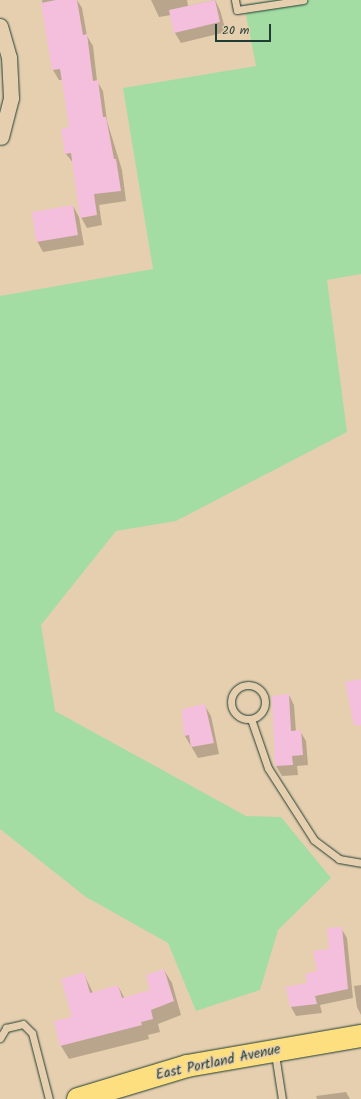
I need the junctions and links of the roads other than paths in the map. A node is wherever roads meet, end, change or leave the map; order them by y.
1 (235, 0) edge
2 (303, 0) edge
3 (0, 26) edge
4 (1, 137) edge
5 (251, 719) junction
6 (361, 863) edge
7 (361, 1036) edge
8 (0, 1038) edge
9 (274, 1050) junction
10 (49, 1099) edge
11 (78, 1099) edge
12 (282, 1099) edge

1 - 2 lane
3 - 4 street
5 - 5 lane
5 - 6 lane
7 - 9 main road, East Portland Avenue
8 - 10 lane
9 - 11 main road, East Portland Avenue
9 - 12 lane

